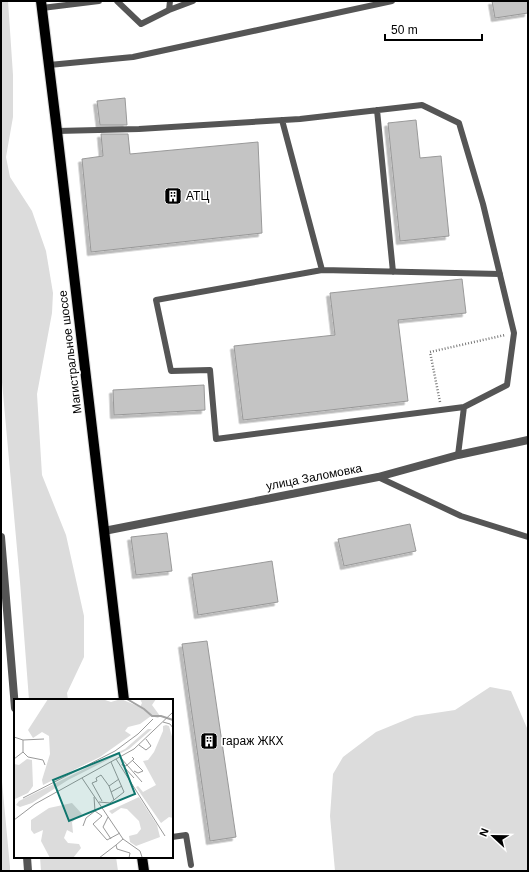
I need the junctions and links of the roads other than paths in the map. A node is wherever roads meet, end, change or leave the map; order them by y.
1 (99, 1) edge
2 (117, 1) edge
3 (170, 1) edge
4 (193, 1) edge
5 (392, 1) edge
6 (41, 4) edge
7 (169, 10) junction
8 (49, 65) junction
9 (377, 110) junction
10 (282, 120) junction
11 (57, 132) junction
12 (322, 270) junction
13 (393, 272) junction
14 (500, 274) junction
15 (464, 407) junction
16 (528, 440) edge
17 (458, 455) junction
18 (378, 477) junction
19 (104, 531) junction
20 (1, 537) edge
21 (528, 537) edge
22 (14, 699) edge
23 (124, 699) edge
24 (173, 837) edge
25 (27, 858) edge
26 (142, 858) edge
27 (191, 865) dead end
28 (28, 871) edge
29 (144, 871) edge

1 - 6 lane
2 - 7 lane
3 - 7 lane
4 - 7 lane
5 - 8 lane
6 - 8 main road, Магистральное шоссе
8 - 11 main road, Магистральное шоссе
9 - 10 lane
9 - 13 lane
9 - 14 lane
10 - 11 lane
10 - 12 lane
11 - 19 main road, Магистральное шоссе
12 - 13 lane
12 - 15 lane
13 - 14 lane
14 - 15 lane
15 - 17 lane
16 - 17 street, улица Заломовка
17 - 18 street, улица Заломовка
18 - 19 street, улица Заломовка
18 - 21 lane
19 - 23 main road, Магистральное шоссе
20 - 22 street
24 - 27 lane
25 - 28 street
26 - 29 main road

